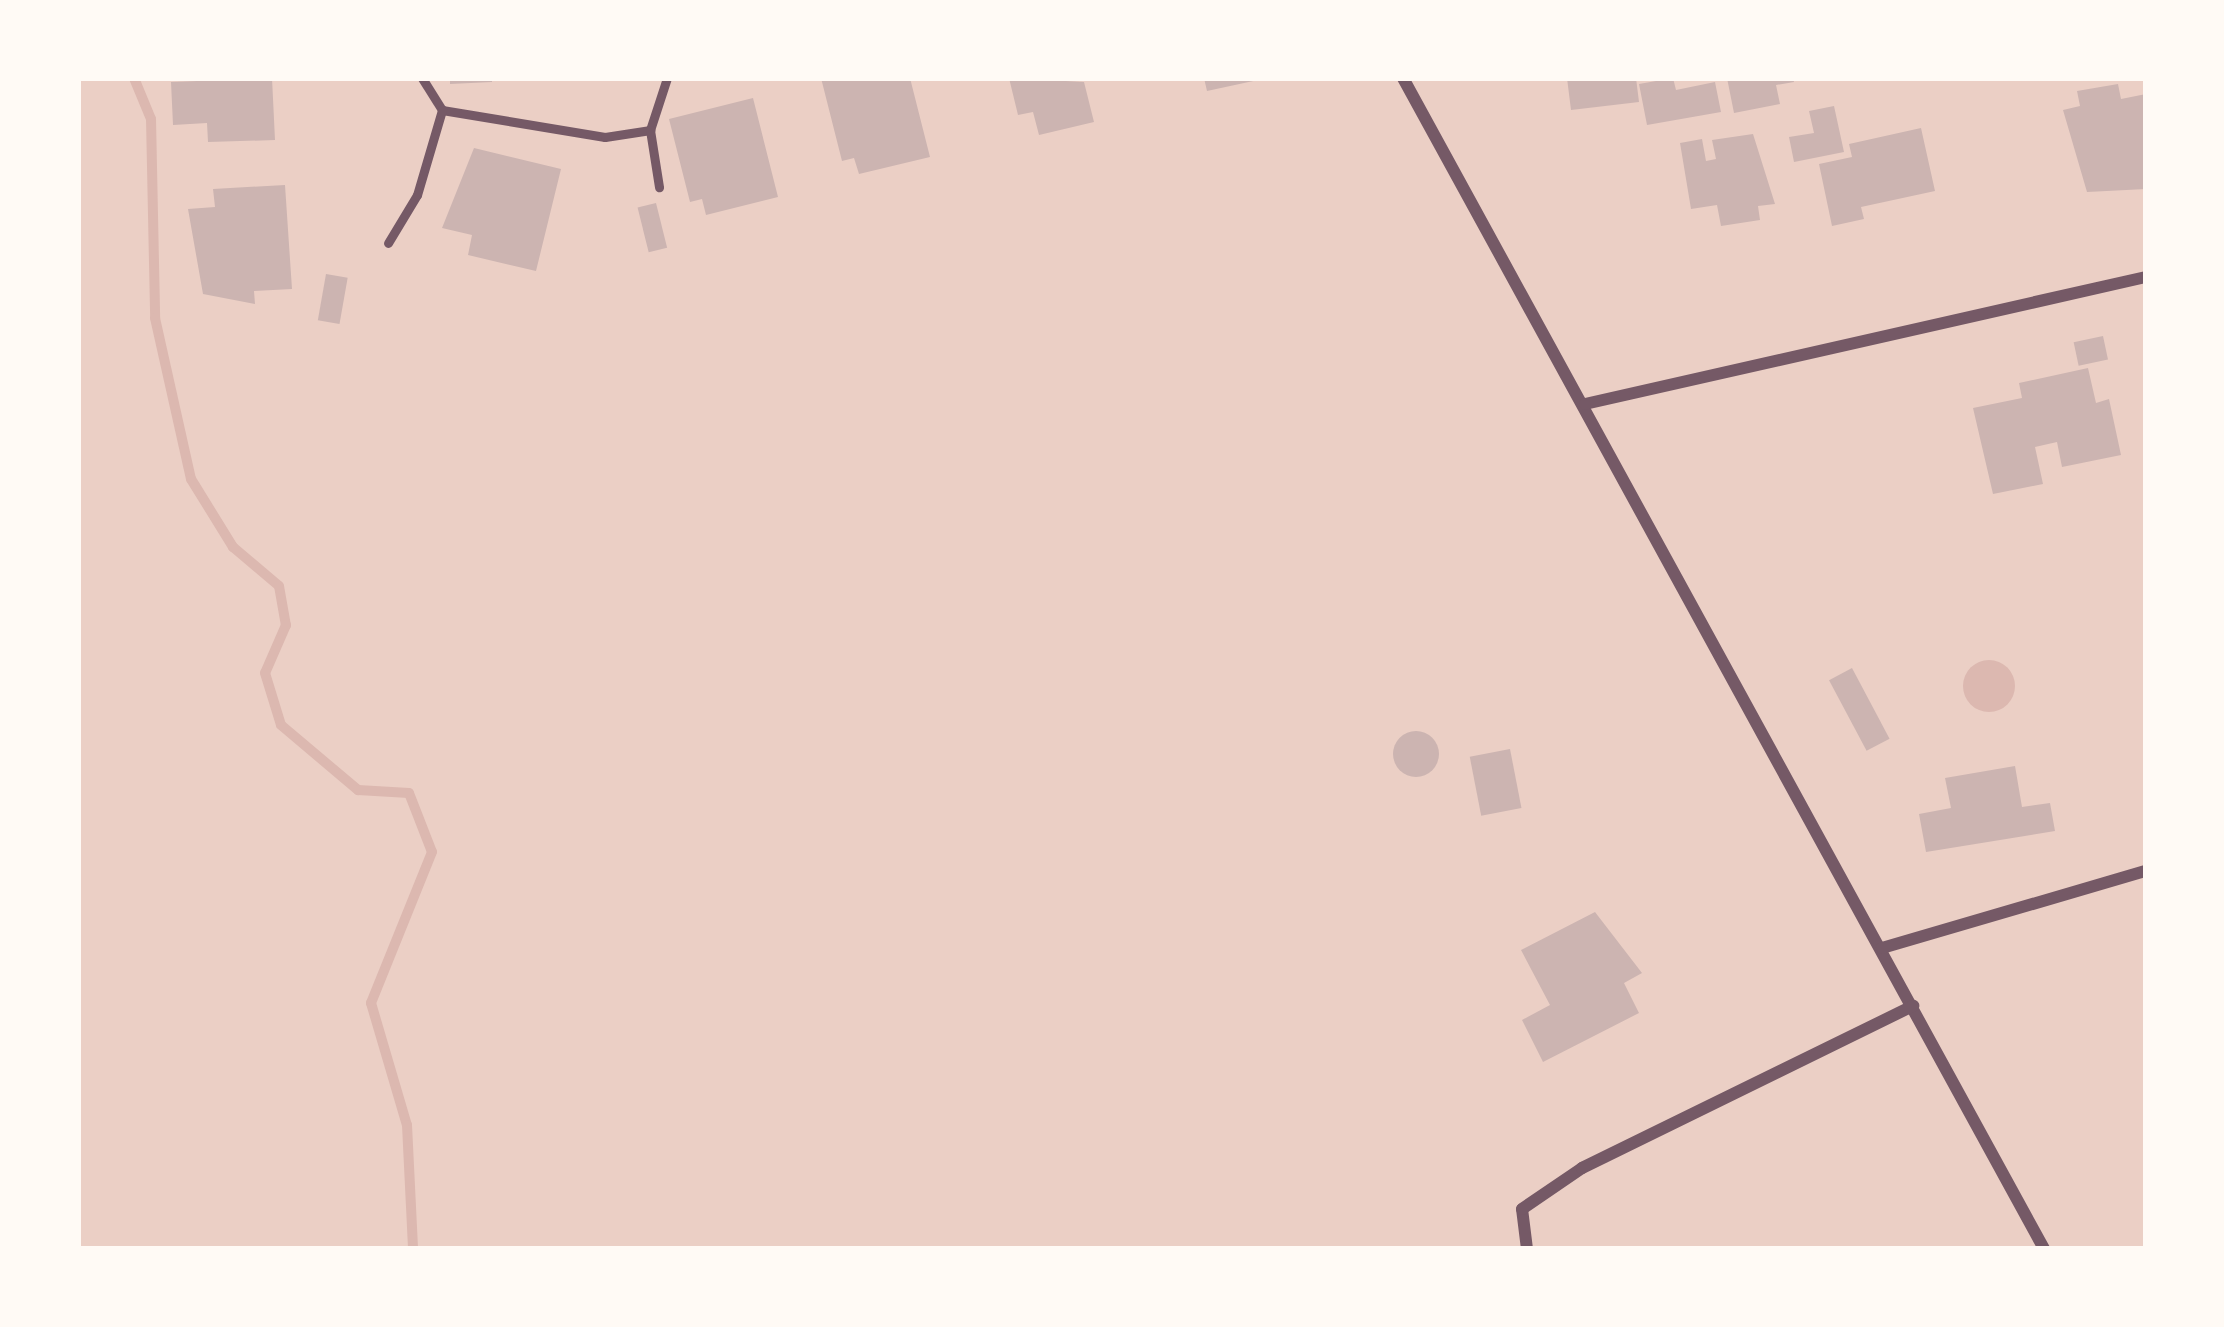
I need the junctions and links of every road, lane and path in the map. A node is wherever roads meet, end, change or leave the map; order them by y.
1 (422, 78) edge
2 (667, 78) edge
3 (1403, 78) edge
4 (442, 110) junction
5 (650, 130) junction
6 (659, 187) dead end
7 (388, 243) dead end
8 (2146, 277) edge
9 (1586, 404) junction
10 (2146, 871) edge
11 (1882, 948) junction
12 (1913, 1006) junction
13 (1527, 1249) edge
14 (2044, 1249) edge

1 - 4 lane
2 - 5 lane
3 - 9 street
4 - 5 lane
4 - 7 lane
5 - 6 lane
8 - 9 street
9 - 11 street
10 - 11 street
11 - 12 street
12 - 13 street
12 - 14 street

